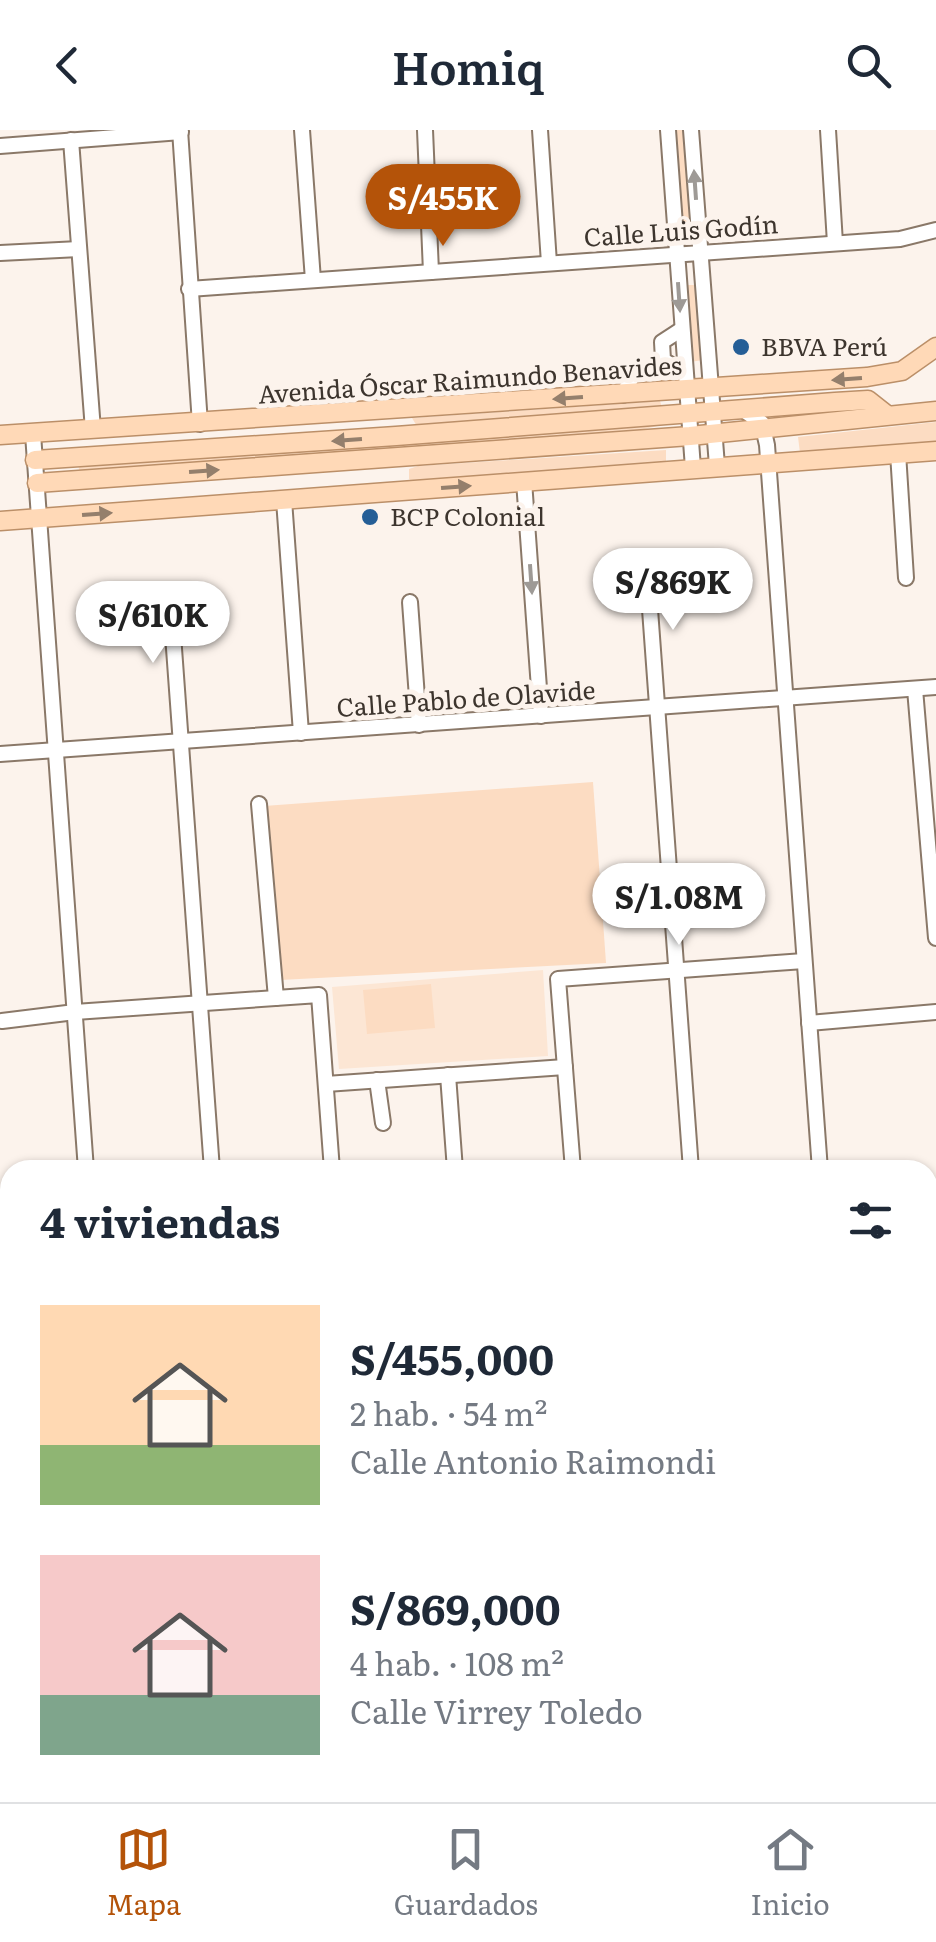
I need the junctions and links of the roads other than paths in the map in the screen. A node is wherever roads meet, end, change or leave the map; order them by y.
1 (302, 130) edge
2 (425, 130) edge
3 (540, 130) edge
4 (668, 130) edge
5 (691, 130) edge
6 (828, 130) edge
7 (180, 131) edge
8 (26, 137) edge
9 (70, 140) junction
10 (0, 146) edge
11 (936, 230) edge
12 (836, 243) junction
13 (79, 249) junction
14 (700, 252) junction
15 (0, 253) edge
16 (676, 254) junction
17 (549, 263) junction
18 (431, 272) junction
19 (314, 280) junction
20 (189, 289) junction
21 (682, 329) junction
22 (936, 347) edge
23 (641, 372) dead end
24 (682, 384) junction
25 (710, 387) junction
26 (623, 394) junction
27 (743, 410) junction
28 (394, 411) junction
29 (936, 411) edge
30 (712, 412) junction
31 (688, 414) junction
32 (888, 415) junction
33 (271, 420) junction
34 (200, 424) junction
35 (93, 430) junction
36 (765, 430) junction
37 (33, 434) junction
38 (714, 434) junction
39 (0, 436) edge
40 (396, 436) junction
41 (690, 436) junction
42 (274, 445) junction
43 (936, 451) edge
44 (898, 454) junction
45 (400, 457) junction
46 (35, 460) junction
47 (768, 463) junction
48 (717, 466) junction
49 (693, 468) junction
50 (524, 481) junction
51 (37, 483) junction
52 (402, 491) junction
53 (284, 500) junction
54 (40, 518) junction
55 (0, 521) edge
56 (906, 578) dead end
57 (648, 582) dead end
58 (410, 602) dead end
59 (172, 621) dead end
60 (936, 687) edge
61 (915, 689) junction
62 (785, 699) junction
63 (657, 708) junction
64 (541, 716) junction
65 (419, 725) junction
66 (301, 733) junction
67 (181, 742) junction
68 (56, 750) junction
69 (0, 754) edge
70 (930, 802) edge
71 (259, 804) dead end
72 (936, 938) edge
73 (804, 961) junction
74 (676, 970) junction
75 (276, 998) junction
76 (200, 1003) junction
77 (75, 1012) junction
78 (936, 1012) edge
79 (1, 1017) edge
80 (809, 1024) junction
81 (565, 1067) junction
82 (448, 1075) junction
83 (377, 1080) junction
84 (326, 1084) junction
85 (383, 1123) dead end
86 (85, 1160) edge
87 (211, 1160) edge
88 (331, 1160) edge
89 (454, 1160) edge
90 (571, 1160) edge
91 (690, 1160) edge
92 (819, 1160) edge

1 - 19 street
2 - 18 street
3 - 17 street
4 - 16 street
14 -> 5 street
6 - 12 street
7 - 9 street
7 - 20 street
8 - 9 street
8 - 10 street
9 - 13 street
11 - 12 street, Calle Luis Godín
12 - 14 street, Calle Luis Godín
13 - 15 street
13 - 35 street
14 - 16 street, Calle Luis Godín
14 - 25 street
16 - 17 street, Calle Luis Godín
16 -> 21 street
17 - 18 street, Calle Luis Godín
18 - 19 street, Calle Luis Godín
19 - 20 street, Calle Luis Godín
20 - 34 street
21 - 24 street
21 - 24 street
22 -> 25 main road, Avenida Óscar Raimundo Benavides
23 - 26 street
24 - 25 main road, Avenida Óscar Raimundo Benavides
24 - 26 main road, Avenida Óscar Raimundo Benavides
24 - 31 street
25 - 30 street
26 -> 28 main road, Avenida Óscar Raimundo Benavides
27 - 30 main road, Avenida Óscar Raimundo Benavides
27 - 32 main road, Avenida Óscar Raimundo Benavides
27 - 36 street
28 - 33 main road, Avenida Óscar Raimundo Benavides
28 - 40 main road
29 - 32 main road, Avenida Óscar Raimundo Benavides
30 - 31 main road, Avenida Óscar Raimundo Benavides
30 - 38 street
31 - 40 main road, Avenida Óscar Raimundo Benavides
31 - 41 street
32 - 36 main road, Avenida Óscar Raimundo Benavides
33 - 34 main road, Avenida Óscar Raimundo Benavides
33 - 42 main road
34 - 35 main road, Avenida Óscar Raimundo Benavides
35 - 37 main road, Avenida Óscar Raimundo Benavides
36 - 38 main road, Avenida Óscar Raimundo Benavides
36 - 47 street
37 - 39 main road, Avenida Óscar Raimundo Benavides
37 - 46 street
38 - 41 main road, Avenida Óscar Raimundo Benavides
38 - 48 street
40 -> 42 main road, Avenida Óscar Raimundo Benavides
41 - 45 main road, Avenida Óscar Raimundo Benavides
41 - 49 street
42 - 46 main road, Avenida Óscar Raimundo Benavides
43 - 44 main road
44 - 47 main road
44 - 56 street
51 -> 45 main road, Avenida Óscar Raimundo Benavides
45 - 52 main road
46 - 51 street
47 - 48 main road
47 - 62 street
48 - 49 main road
49 - 50 main road
52 -> 50 main road
50 -> 64 street
51 - 54 street
52 - 53 main road
54 -> 53 main road
53 - 66 street
54 - 55 main road
54 - 68 street
57 - 63 street
58 - 65 street
59 - 67 street
60 - 61 street, Calle Pablo de Olavide
61 - 62 street, Calle Pablo de Olavide
61 - 70 street
62 - 63 street, Calle Pablo de Olavide
62 - 73 street
63 - 64 street, Calle Pablo de Olavide
63 - 74 street
64 - 65 street, Calle Pablo de Olavide
65 - 66 street, Calle Pablo de Olavide
66 - 67 street, Calle Pablo de Olavide
67 - 68 street, Calle Pablo de Olavide
67 - 76 street
68 - 69 street, Calle Pablo de Olavide
68 - 77 street
70 - 72 street
71 - 75 street
73 - 74 street
73 - 80 street
74 - 81 street
74 - 91 street
75 - 76 street
75 - 84 street
76 - 77 street
76 - 87 street
77 - 79 street
77 - 86 street
78 - 80 street
80 - 92 street
81 - 82 street
81 - 90 street
82 - 83 street
82 - 89 street
83 - 84 street
83 - 85 street
84 - 88 street

